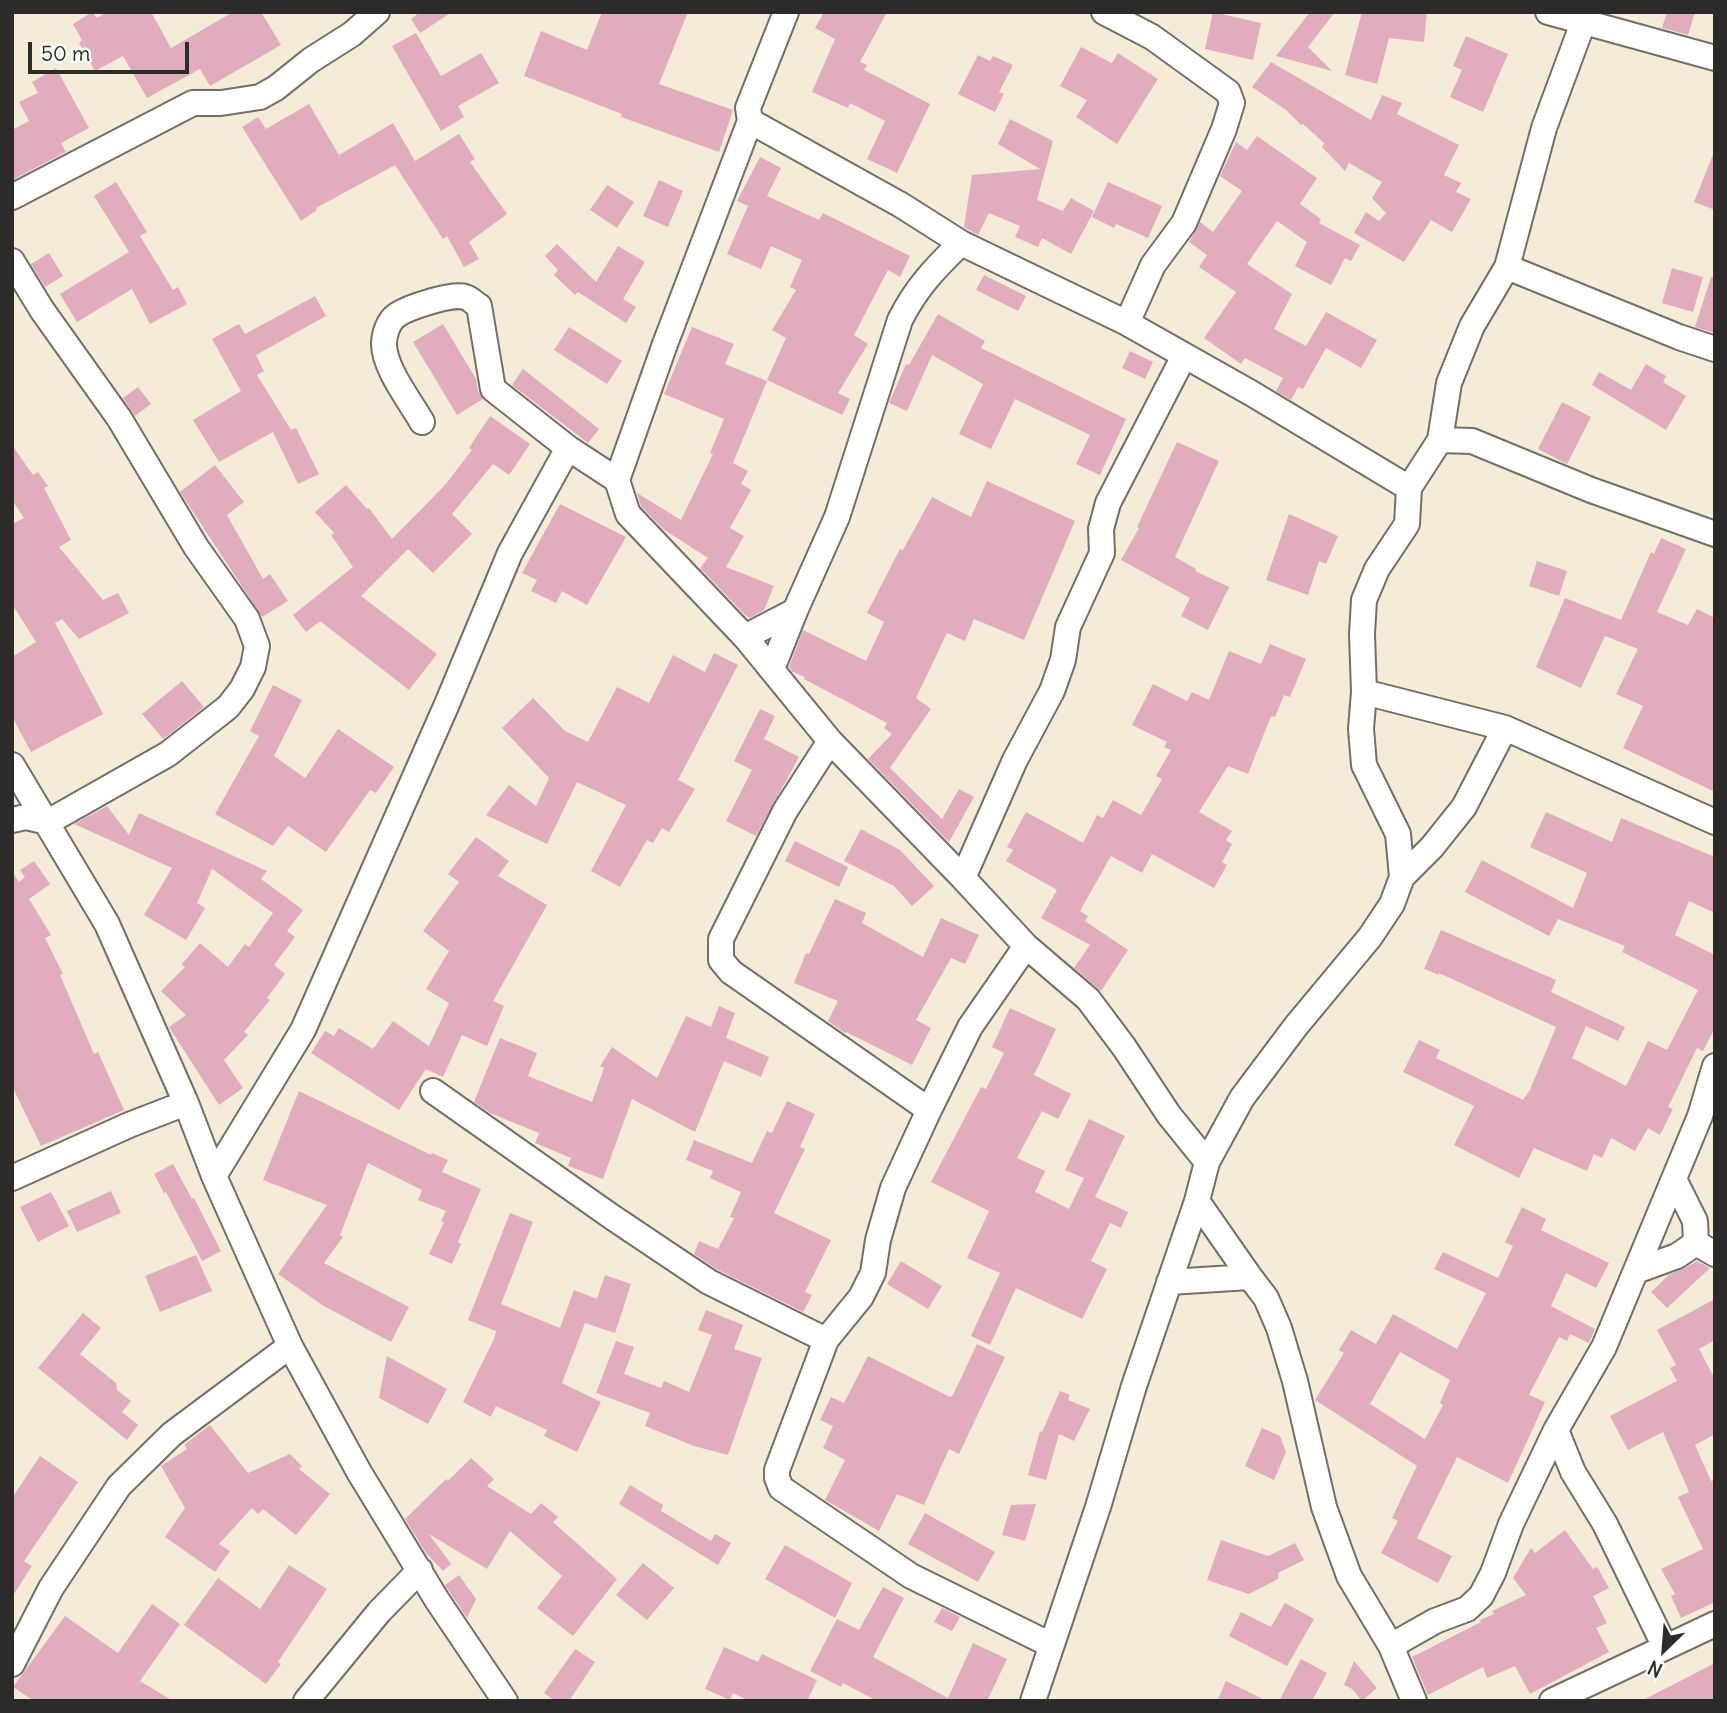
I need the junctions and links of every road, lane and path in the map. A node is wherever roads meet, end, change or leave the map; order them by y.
1 (377, 12) edge
2 (786, 12) edge
3 (1104, 12) edge
4 (1548, 12) edge
5 (1585, 17) edge
6 (1715, 58) edge
7 (750, 121) junction
8 (12, 197) edge
9 (961, 243) junction
10 (12, 261) edge
11 (1507, 267) junction
12 (1127, 323) junction
13 (1715, 349) edge
14 (1184, 356) junction
15 (1445, 410) junction
16 (422, 422) dead end
17 (1440, 440) junction
18 (1472, 441) junction
19 (568, 448) junction
20 (617, 480) junction
21 (1409, 488) junction
22 (1715, 534) edge
23 (795, 611) junction
24 (745, 637) junction
25 (772, 669) junction
26 (1364, 692) junction
27 (1505, 728) junction
28 (830, 741) junction
29 (12, 765) edge
30 (12, 820) edge
31 (48, 822) junction
32 (1715, 822) edge
33 (1402, 877) junction
34 (963, 878) junction
35 (1026, 946) junction
36 (1715, 1066) edge
37 (433, 1091) dead end
38 (186, 1103) junction
39 (929, 1110) junction
40 (1708, 1119) edge
41 (1207, 1162) junction
42 (214, 1176) junction
43 (12, 1178) edge
44 (1674, 1179) junction
45 (1196, 1201) junction
46 (1705, 1249) edge
47 (1636, 1271) junction
48 (1250, 1277) junction
49 (1169, 1282) junction
50 (827, 1340) junction
51 (290, 1346) junction
52 (1556, 1430) junction
53 (1573, 1472) junction
54 (1534, 1476) junction
55 (420, 1570) junction
56 (1715, 1624) edge
57 (1051, 1645) junction
58 (1391, 1646) junction
59 (1665, 1647) junction
60 (12, 1664) edge
61 (306, 1701) edge
62 (505, 1701) edge
63 (1033, 1701) edge
64 (1414, 1701) edge
65 (1552, 1701) edge

1 - 8 street
2 - 7 street
3 - 12 street
4 - 5 street
5 - 6 street
5 - 11 street
7 - 9 street
7 - 20 street
9 - 12 street
9 - 23 street
10 - 31 street
11 - 13 street
11 - 15 street
12 - 14 street
14 - 21 street
14 - 34 street
15 - 17 street
15 - 18 street
16 - 19 street
17 - 18 street
17 - 21 street
18 - 22 street
19 - 20 street
19 - 42 street
20 - 24 street
21 - 26 street
23 - 24 street
23 - 25 street
24 - 25 street
25 - 28 street
26 - 27 street
26 - 33 street
27 - 32 street
27 - 33 street
28 - 34 street
28 - 39 street
29 - 31 street
30 - 31 street
31 - 38 street
33 - 41 street
34 - 35 street
35 - 39 street
35 - 41 street
36 - 40 street
37 - 50 street
38 - 42 street
38 - 43 street
39 - 50 street
40 - 44 street
41 - 45 street
42 - 51 street
44 - 46 street
44 - 47 street
45 - 48 street
45 - 49 street
46 - 47 street
47 - 52 street
48 - 49 street
48 - 58 street
49 - 57 street
50 - 57 street
51 - 55 street
51 - 60 street
52 - 53 street
52 - 54 street
53 - 54 street
53 - 59 street
54 - 58 street
55 - 61 street
55 - 62 street
56 - 59 street
57 - 63 street
58 - 64 street
59 - 65 street

